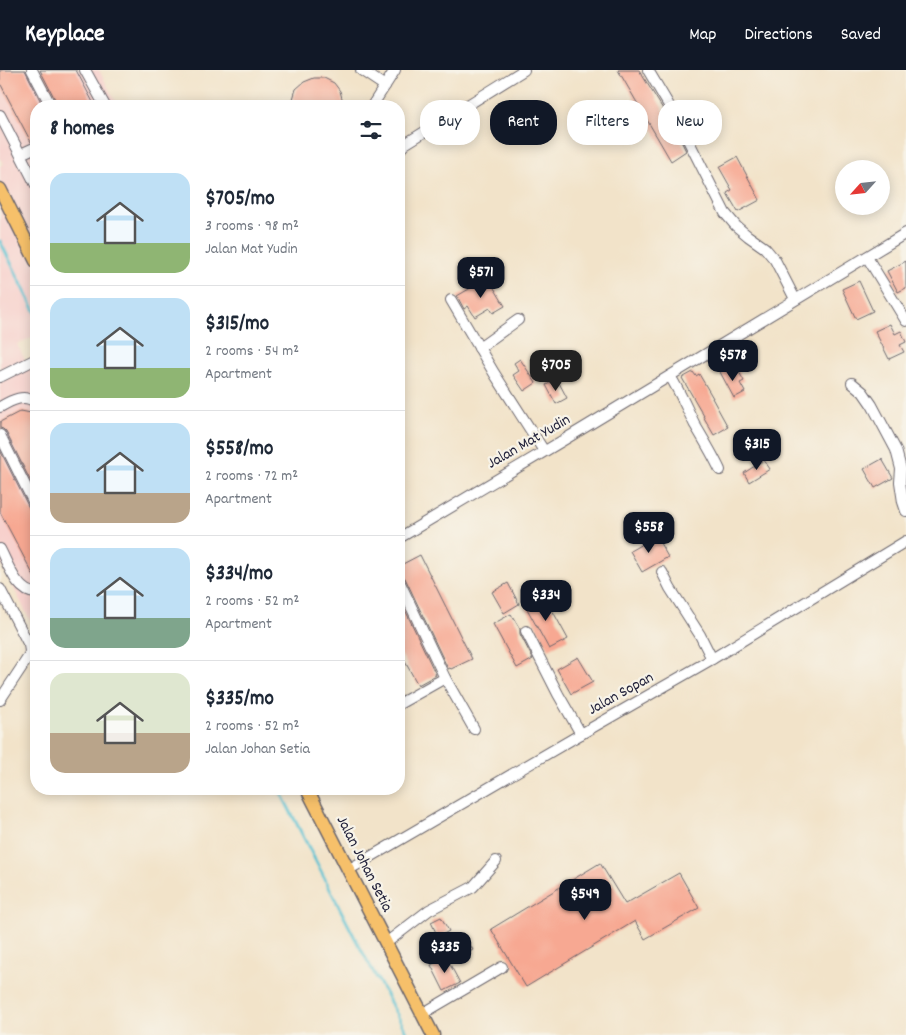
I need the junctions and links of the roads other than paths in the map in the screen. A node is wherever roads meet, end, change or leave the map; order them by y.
1 (32, 70) edge
2 (85, 70) edge
3 (361, 70) edge
4 (395, 70) edge
5 (524, 70) edge
6 (648, 70) edge
7 (385, 86) junction
8 (48, 100) edge
9 (102, 100) edge
10 (376, 100) edge
11 (0, 115) edge
12 (405, 145) edge
13 (30, 150) edge
14 (21, 154) junction
15 (30, 173) edge
16 (0, 189) edge
17 (906, 233) edge
18 (30, 250) edge
19 (867, 257) junction
20 (795, 299) junction
21 (451, 300) dead end
22 (518, 320) dead end
23 (906, 321) edge
24 (479, 348) junction
25 (30, 362) edge
26 (670, 376) junction
27 (0, 377) edge
28 (852, 383) dead end
29 (30, 399) edge
30 (0, 407) edge
31 (0, 435) edge
32 (544, 451) junction
33 (720, 470) dead end
34 (30, 495) edge
35 (906, 511) edge
36 (405, 534) edge
37 (906, 541) edge
38 (0, 549) edge
39 (662, 572) dead end
40 (0, 589) edge
41 (30, 592) edge
42 (405, 595) edge
43 (526, 631) dead end
44 (712, 659) junction
45 (445, 678) junction
46 (0, 700) edge
47 (405, 701) edge
48 (474, 729) dead end
49 (580, 734) junction
50 (310, 795) edge
51 (496, 861) dead end
52 (348, 870) junction
53 (386, 943) junction
54 (502, 967) dead end
55 (422, 1014) junction
56 (433, 1035) edge

1 - 8 street
2 - 9 street
3 - 7 street
4 - 7 street
5 - 12 street
6 - 20 street
7 - 10 street
11 - 14 street
13 - 14 street
14 - 15 street
16 - 18 main road
17 - 19 street, Jalan Mat Yudin
19 - 20 street, Jalan Mat Yudin
19 - 23 street
20 - 26 street, Jalan Mat Yudin
21 - 24 street
22 - 24 street
24 - 32 street
25 - 27 street
26 - 32 street, Jalan Mat Yudin
26 - 33 street
28 - 35 street
29 - 30 street
31 - 34 street
32 - 36 street, Jalan Mat Yudin
37 - 44 street, Jalan Sopan
38 - 41 street
39 - 44 street
40 - 46 street
42 - 45 street
43 - 49 street
44 - 49 street, Jalan Sopan
45 - 47 street
45 - 48 street
49 - 52 street, Jalan Sopan
50 - 52 main road, Jalan Johan Setia
51 - 53 street
52 - 53 main road, Jalan Johan Setia
53 - 55 main road, Jalan Johan Setia
54 - 55 street
55 - 56 main road, Jalan Johan Setia

